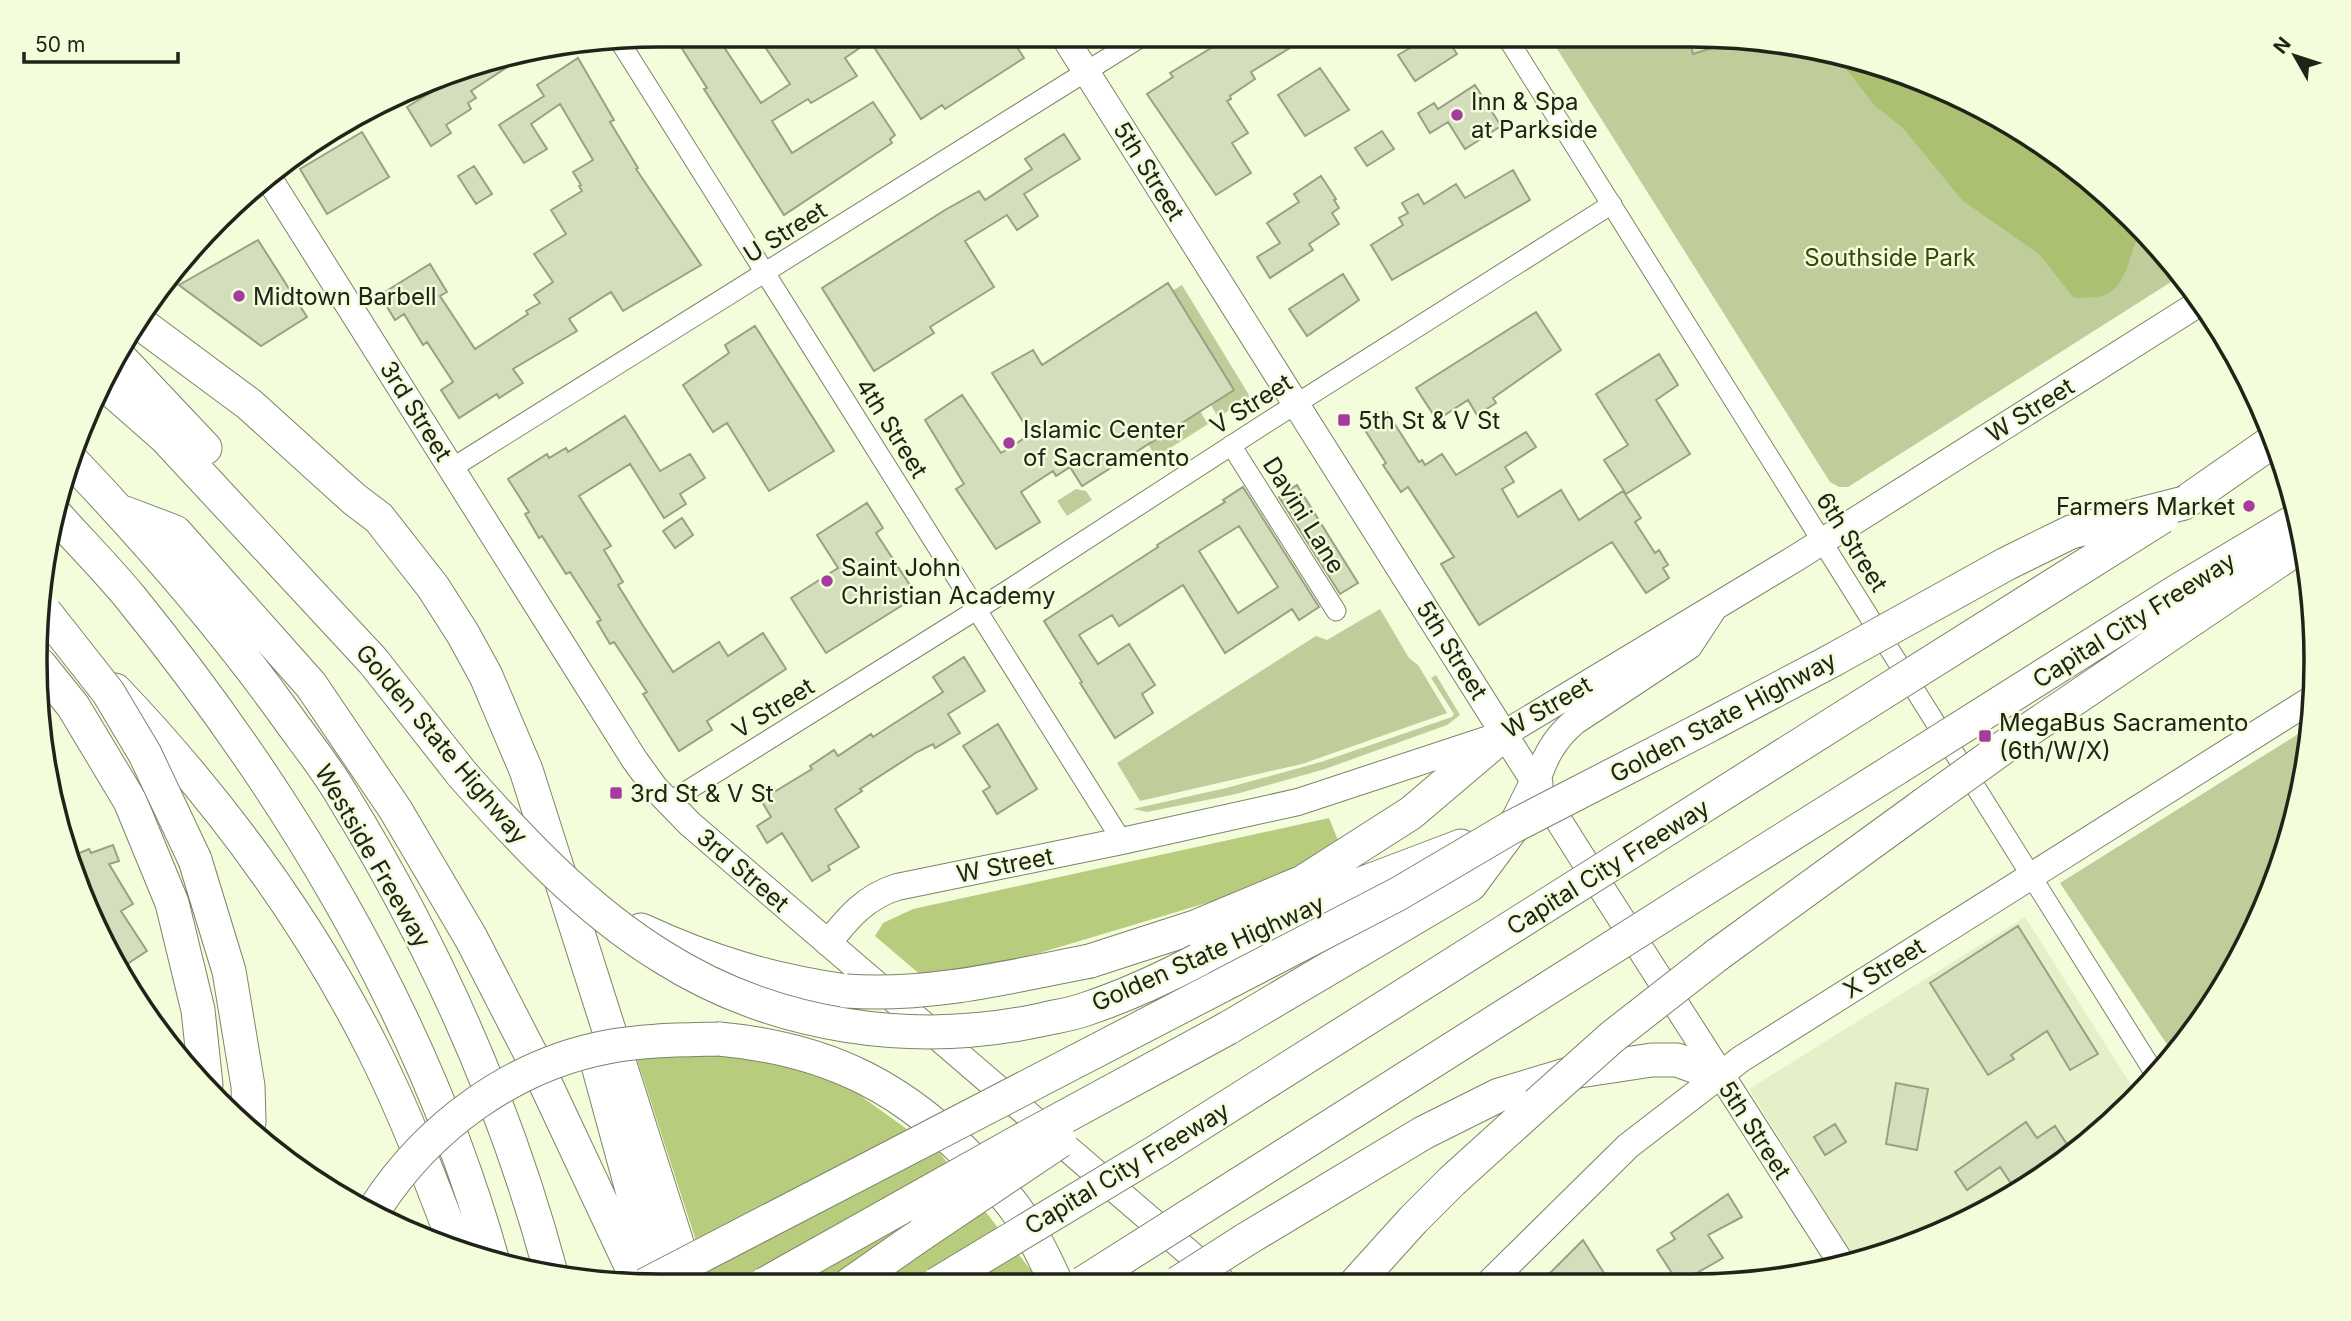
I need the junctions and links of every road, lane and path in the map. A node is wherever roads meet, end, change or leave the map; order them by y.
1 (1070, 47) edge
2 (1126, 47) edge
3 (1513, 47) edge
4 (624, 49) edge
5 (1086, 72) junction
6 (273, 185) edge
7 (1612, 205) junction
8 (765, 274) junction
9 (2192, 308) edge
10 (146, 328) edge
11 (124, 363) edge
12 (110, 389) edge
13 (1296, 404) junction
14 (1231, 445) junction
15 (2265, 447) edge
16 (79, 468) edge
17 (452, 468) junction
18 (354, 499) junction
19 (2184, 503) junction
20 (119, 511) junction
21 (63, 523) edge
22 (2288, 525) edge
23 (1823, 541) junction
24 (2294, 551) edge
25 (1717, 604) junction
26 (976, 610) junction
27 (1336, 611) dead end
28 (49, 617) edge
29 (49, 628) edge
30 (373, 661) junction
31 (48, 674) edge
32 (2302, 705) edge
33 (1504, 734) junction
34 (1536, 783) junction
35 (669, 802) junction
36 (1510, 828) junction
37 (1122, 841) junction
38 (2031, 875) junction
39 (587, 900) junction
40 (828, 943) junction
41 (1228, 1028) junction
42 (2150, 1067) edge
43 (204, 1071) edge
44 (1720, 1075) junction
45 (1537, 1104) junction
46 (250, 1116) edge
47 (378, 1205) edge
48 (452, 1237) edge
49 (489, 1249) edge
50 (1837, 1256) edge
51 (548, 1263) edge
52 (637, 1273) edge
53 (655, 1274) edge
54 (664, 1274) edge
55 (687, 1274) edge
56 (783, 1274) edge
57 (865, 1274) edge
58 (954, 1274) edge
59 (1051, 1274) edge
60 (1097, 1274) edge
61 (1192, 1274) edge
62 (1214, 1274) edge
63 (1364, 1274) edge
64 (1392, 1274) edge
65 (1498, 1274) edge

1 - 5 street, 5th Street
2 - 5 street, U Street
3 - 7 street, 6th Street
4 - 8 street, 4th Street
5 - 8 street, U Street
5 - 13 street, 5th Street
6 - 17 street, 3rd Street
7 - 13 street, V Street
7 - 23 street, 6th Street
8 - 17 street, U Street
8 - 26 street, 4th Street
9 - 23 street, W Street
10 - 18 highway
11 - 30 highway
12 - 30 highway, Golden State Highway
13 - 14 street, V Street
13 - 33 street, 5th Street
14 - 26 street, V Street
14 - 27 street, Davini Lane
15 - 19 highway, Capital City Freeway
16 - 20 highway, Westside Freeway
17 - 35 street, 3rd Street
18 - 53 highway
18 - 55 highway
19 - 36 highway, Golden State Highway, bridge
19 - 58 highway, Capital City Freeway, bridge
20 - 51 highway, Westside Freeway
20 - 52 highway
21 - 49 highway
22 - 60 highway, Capital City Freeway, bridge
23 - 25 street, W Street
23 - 38 street, 6th Street
24 - 45 highway, bridge
25 - 33 street, W Street
25 - 34 street
26 - 35 street, V Street
26 - 37 street, 4th Street
28 - 46 highway, bridge
29 - 48 highway
30 - 39 highway, Golden State Highway, bridge
31 - 43 highway
32 - 38 street, X Street
33 - 34 street, 5th Street
33 - 37 street, W Street
33 - 39 highway, bridge
34 - 41 highway
34 - 44 street, 5th Street
35 - 40 street, 3rd Street
36 - 39 highway, Golden State Highway, bridge
36 - 54 highway, bridge
37 - 40 street, W Street
38 - 42 street, 6th Street
38 - 44 street, X Street
40 - 62 street, 3rd Street
41 - 56 highway, bridge
41 - 57 highway, bridge
44 - 50 street, 5th Street
44 - 61 highway, bridge
44 - 65 street, X Street
45 - 63 highway
45 - 64 highway
47 - 59 highway, bridge

